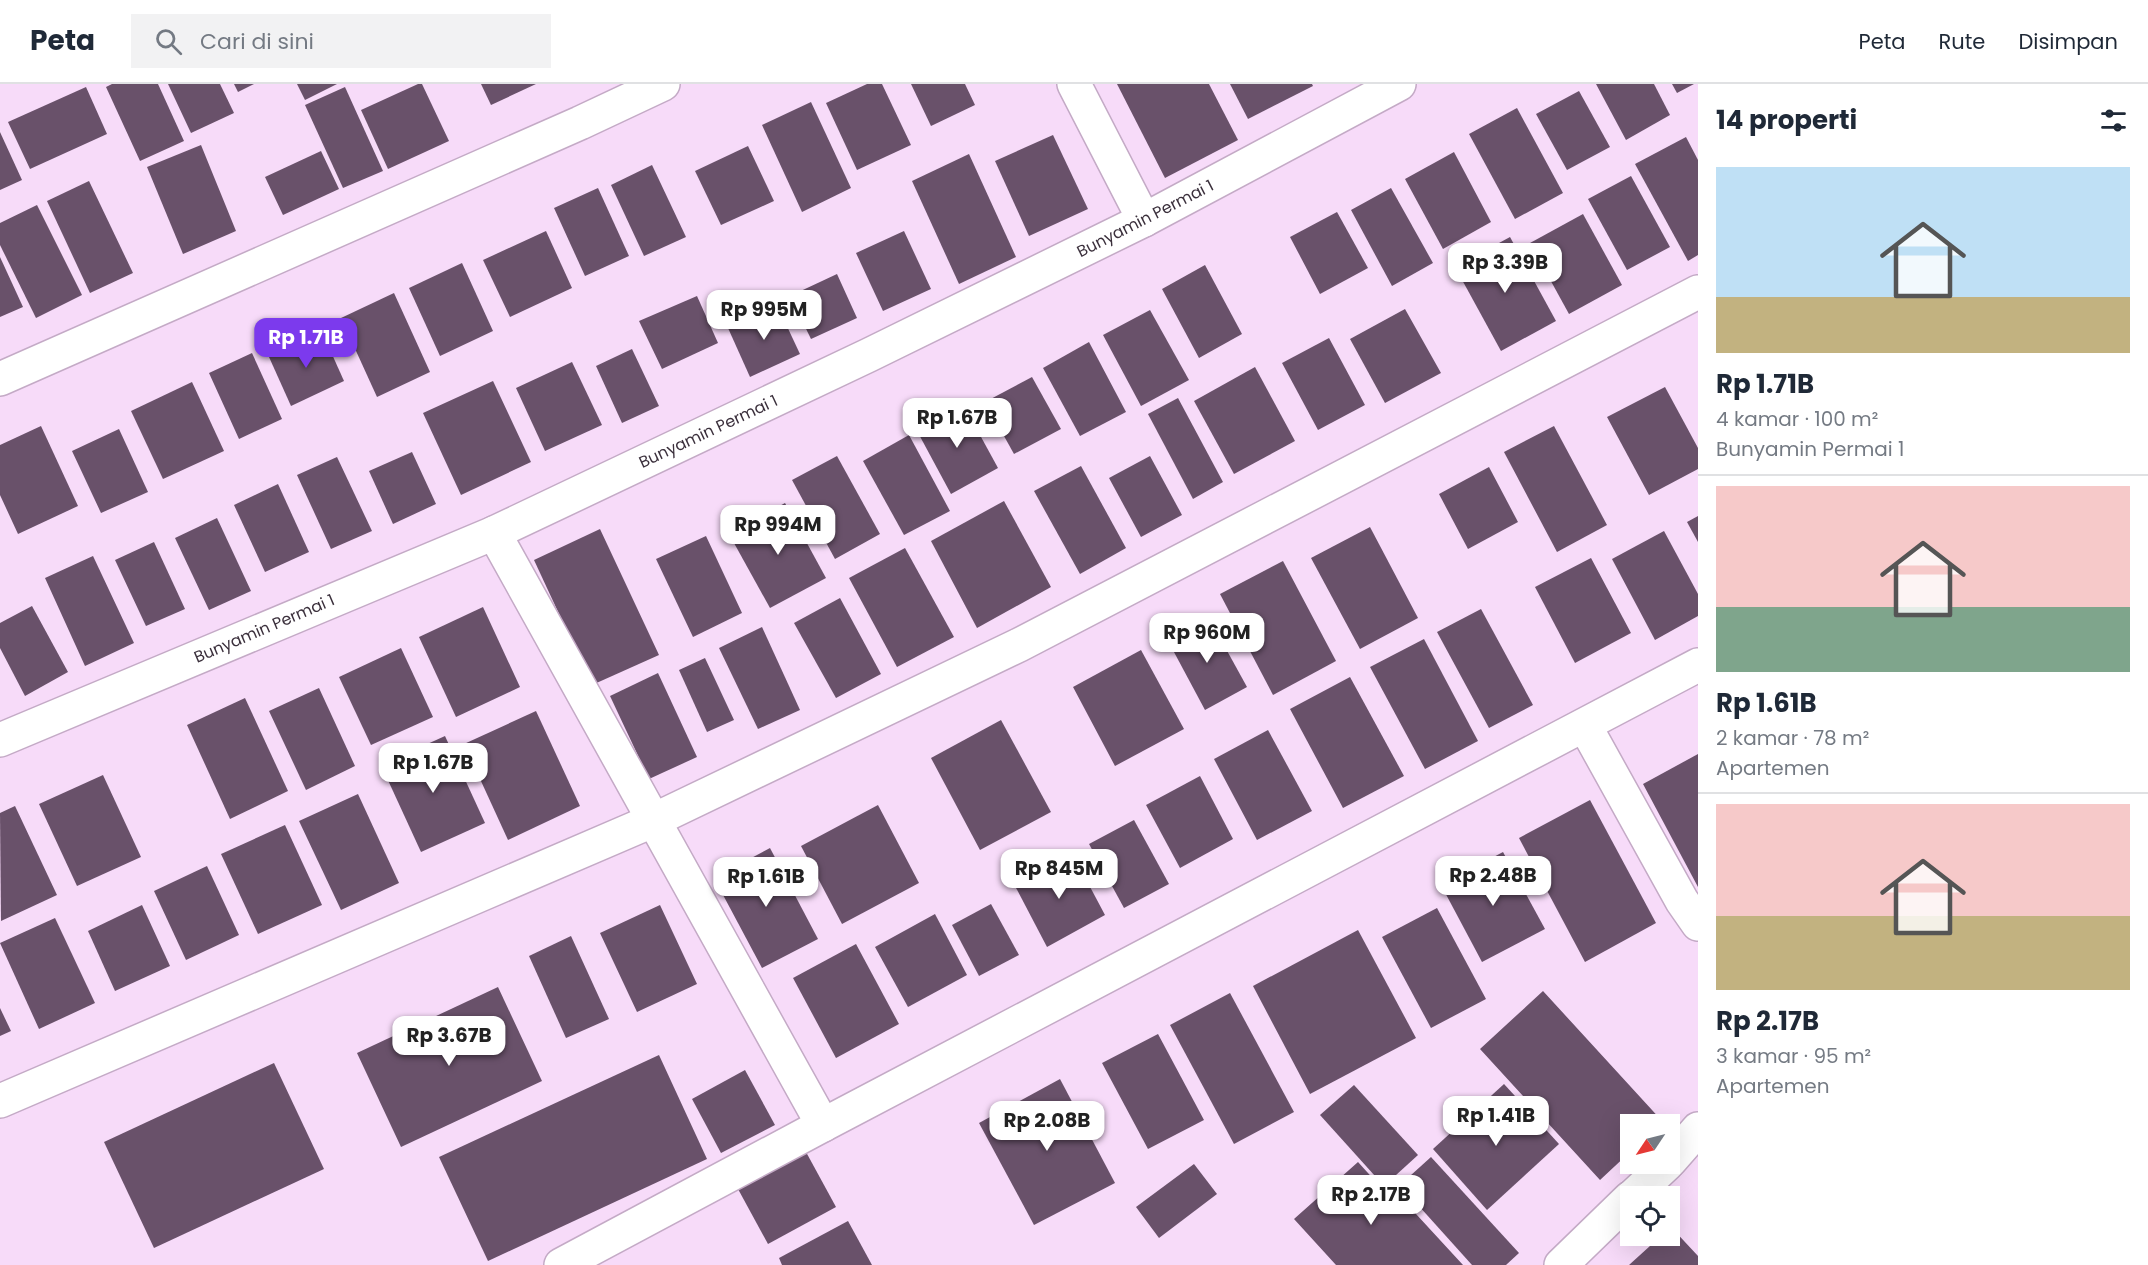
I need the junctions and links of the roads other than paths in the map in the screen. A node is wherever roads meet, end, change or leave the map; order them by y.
1 (663, 84) edge
2 (1074, 84) edge
3 (1399, 84) edge
4 (1144, 220) junction
5 (1698, 292) edge
6 (0, 379) edge
7 (494, 533) junction
8 (1698, 665) edge
9 (1585, 726) junction
10 (0, 740) edge
11 (652, 821) junction
12 (1698, 924) edge
13 (0, 1101) edge
14 (823, 1125) junction
15 (1698, 1129) edge
16 (1680, 1149) edge
17 (1656, 1174) edge
18 (1643, 1186) edge
19 (1620, 1209) edge
20 (561, 1265) edge
21 (1561, 1265) edge

1 - 6 street
2 - 4 street
3 - 4 street, Bunyamin Permai 1
4 - 7 street, Bunyamin Permai 1
5 - 11 street
7 - 10 street, Bunyamin Permai 1
7 - 11 street
8 - 9 street
9 - 12 street
9 - 14 street
11 - 13 street
11 - 14 street
14 - 20 street
15 - 16 street
17 - 18 street
19 - 21 street

